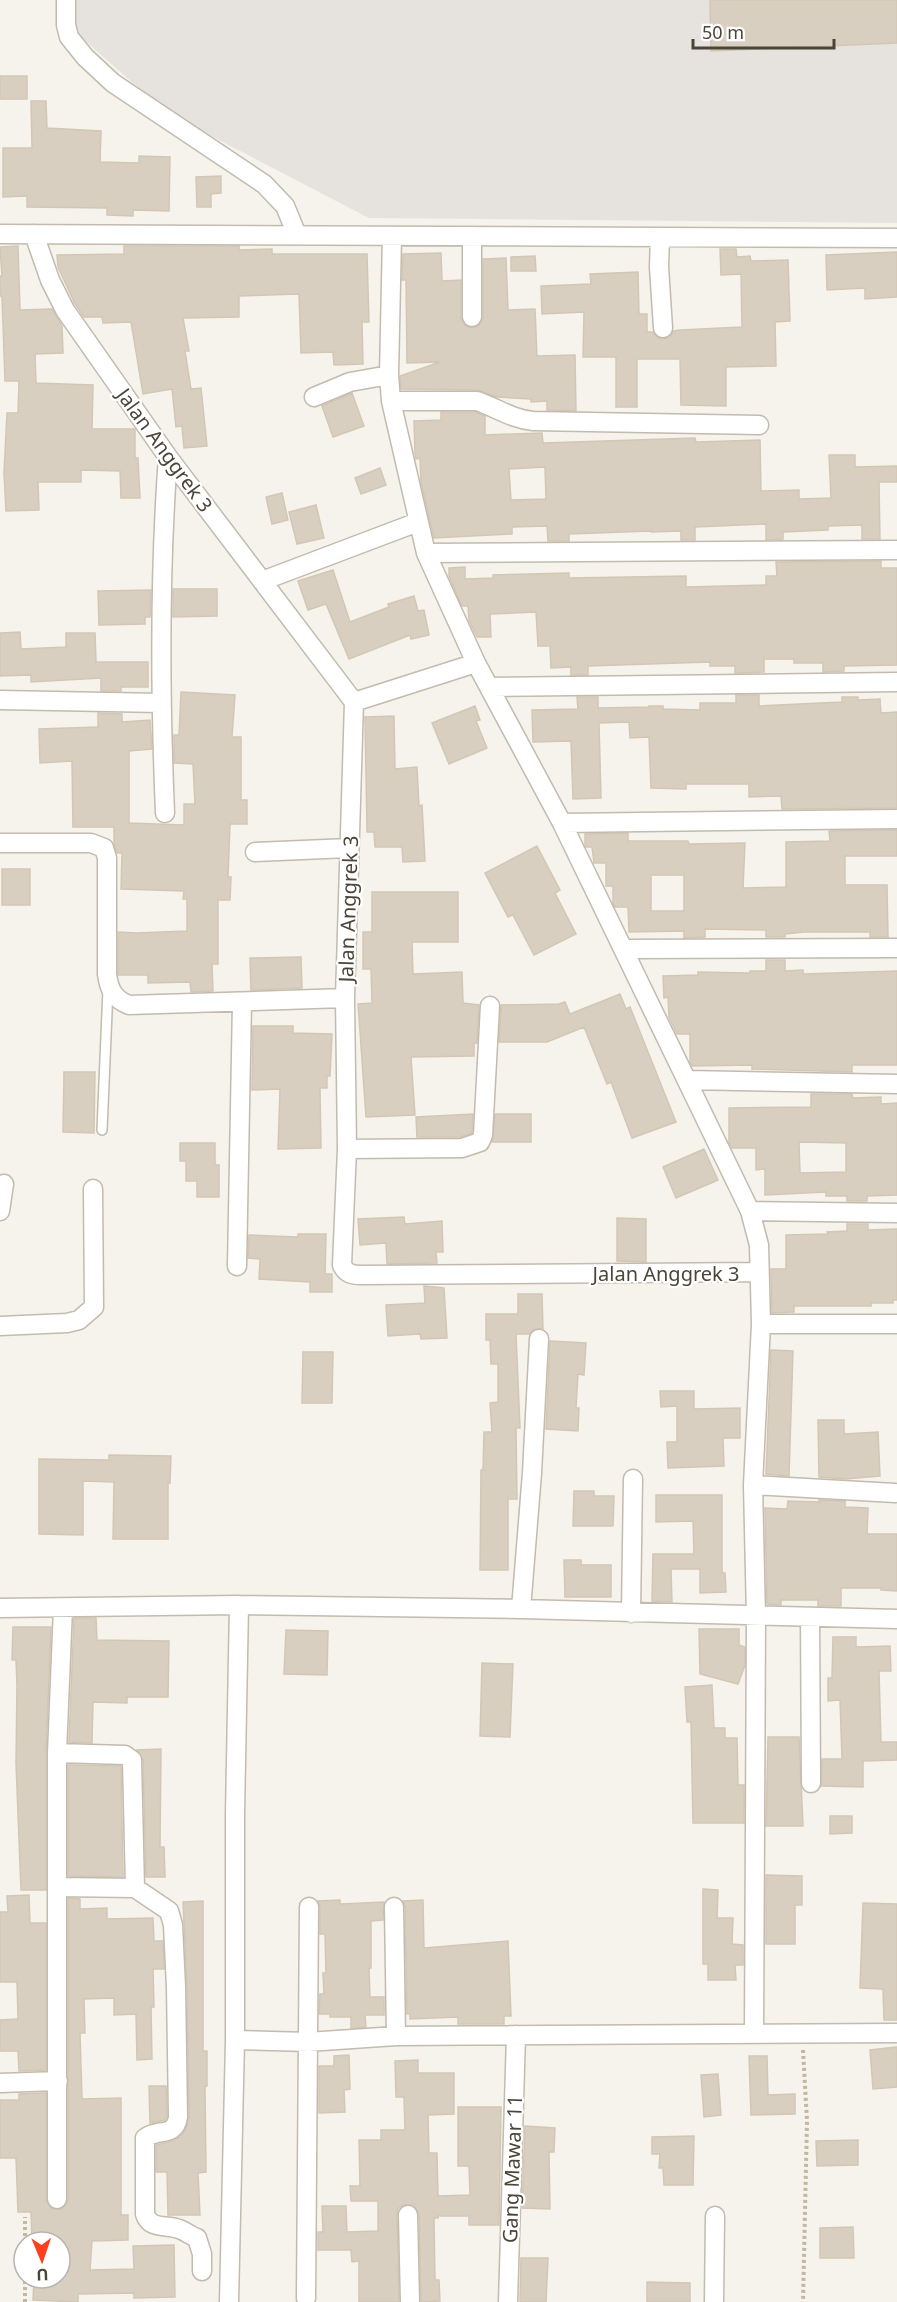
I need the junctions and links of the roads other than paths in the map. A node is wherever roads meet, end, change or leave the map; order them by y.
1 (66, 0) edge
2 (0, 234) edge
3 (34, 234) junction
4 (297, 235) junction
5 (392, 236) junction
6 (472, 236) junction
7 (660, 237) junction
8 (897, 238) edge
9 (472, 317) dead end
10 (663, 328) dead end
11 (388, 375) junction
12 (314, 397) dead end
13 (391, 401) junction
14 (759, 425) dead end
15 (168, 457) junction
16 (418, 522) junction
17 (897, 550) edge
18 (426, 554) junction
19 (262, 581) junction
20 (476, 663) junction
21 (897, 682) edge
22 (489, 687) junction
23 (0, 700) edge
24 (354, 702) junction
25 (160, 703) junction
26 (165, 813) dead end
27 (897, 819) edge
28 (562, 823) junction
29 (0, 843) edge
30 (350, 848) junction
31 (255, 852) dead end
32 (897, 948) edge
33 (624, 949) junction
34 (108, 986) junction
35 (345, 998) junction
36 (242, 1002) junction
37 (490, 1006) dead end
38 (687, 1080) junction
39 (897, 1084) edge
40 (102, 1130) dead end
41 (346, 1149) junction
42 (4, 1184) dead end
43 (93, 1189) dead end
44 (0, 1211) edge
45 (750, 1211) junction
46 (897, 1213) edge
47 (237, 1266) dead end
48 (759, 1272) junction
49 (761, 1324) junction
50 (897, 1324) edge
51 (0, 1326) edge
52 (539, 1339) dead end
53 (633, 1479) dead end
54 (753, 1485) junction
55 (895, 1493) dead end
56 (239, 1605) junction
57 (0, 1608) edge
58 (63, 1608) junction
59 (521, 1609) junction
60 (631, 1612) junction
61 (756, 1617) junction
62 (810, 1617) junction
63 (897, 1619) edge
64 (57, 1752) junction
65 (811, 1783) dead end
66 (57, 1887) junction
67 (135, 1888) junction
68 (309, 1907) dead end
69 (394, 1907) dead end
70 (897, 2033) edge
71 (754, 2034) junction
72 (516, 2035) junction
73 (396, 2036) junction
74 (235, 2040) junction
75 (308, 2042) junction
76 (58, 2081) junction
77 (0, 2083) edge
78 (57, 2199) dead end
79 (408, 2215) dead end
80 (715, 2216) dead end
81 (202, 2271) dead end
82 (306, 2298) dead end
83 (229, 2302) edge
84 (410, 2302) edge
85 (508, 2302) edge
86 (714, 2302) edge

1 - 4 street
2 - 3 street
3 - 4 street
3 - 15 street, Jalan Anggrek 3
4 - 5 street
5 - 6 street
5 - 11 street
6 - 7 street
6 - 9 street
7 - 8 street
7 - 10 street
11 - 12 street
11 - 13 street
13 - 14 street
13 - 16 street
15 - 19 street, Jalan Anggrek 3
15 - 25 street
16 - 18 street
16 - 19 street
17 - 18 street
18 - 20 street
19 - 24 street, Jalan Anggrek 3
20 - 22 street
20 - 24 street
21 - 22 street
22 - 28 street
23 - 25 street
24 - 30 street, Jalan Anggrek 3
25 - 26 street
27 - 28 street
28 - 33 street
29 - 34 street
30 - 31 street
30 - 35 street, Jalan Anggrek 3
32 - 33 street
33 - 38 street
34 - 36 street
34 - 40 lane
35 - 36 street
35 - 41 street, Jalan Anggrek 3
36 - 47 street
37 - 41 street
38 - 39 street
38 - 45 street
41 - 48 street, Jalan Anggrek 3
42 - 44 street
43 - 51 street
45 - 46 street
45 - 48 street
48 - 49 street
49 - 50 street
49 - 54 street
52 - 59 street
53 - 60 street
54 - 55 street
54 - 61 street
56 - 58 street
56 - 59 street
56 - 74 street
57 - 58 street
58 - 64 street
59 - 60 street
60 - 61 street
61 - 62 street
61 - 71 street
62 - 63 street
62 - 65 street
64 - 66 street
64 - 67 street
66 - 67 street
66 - 76 street
67 - 81 street
68 - 75 street
69 - 73 street
70 - 71 street
71 - 72 street
72 - 73 street
72 - 85 street, Gang Mawar 11
73 - 75 street
74 - 75 street
74 - 83 street
75 - 82 street
76 - 77 street
76 - 78 street
79 - 84 street
80 - 86 street

